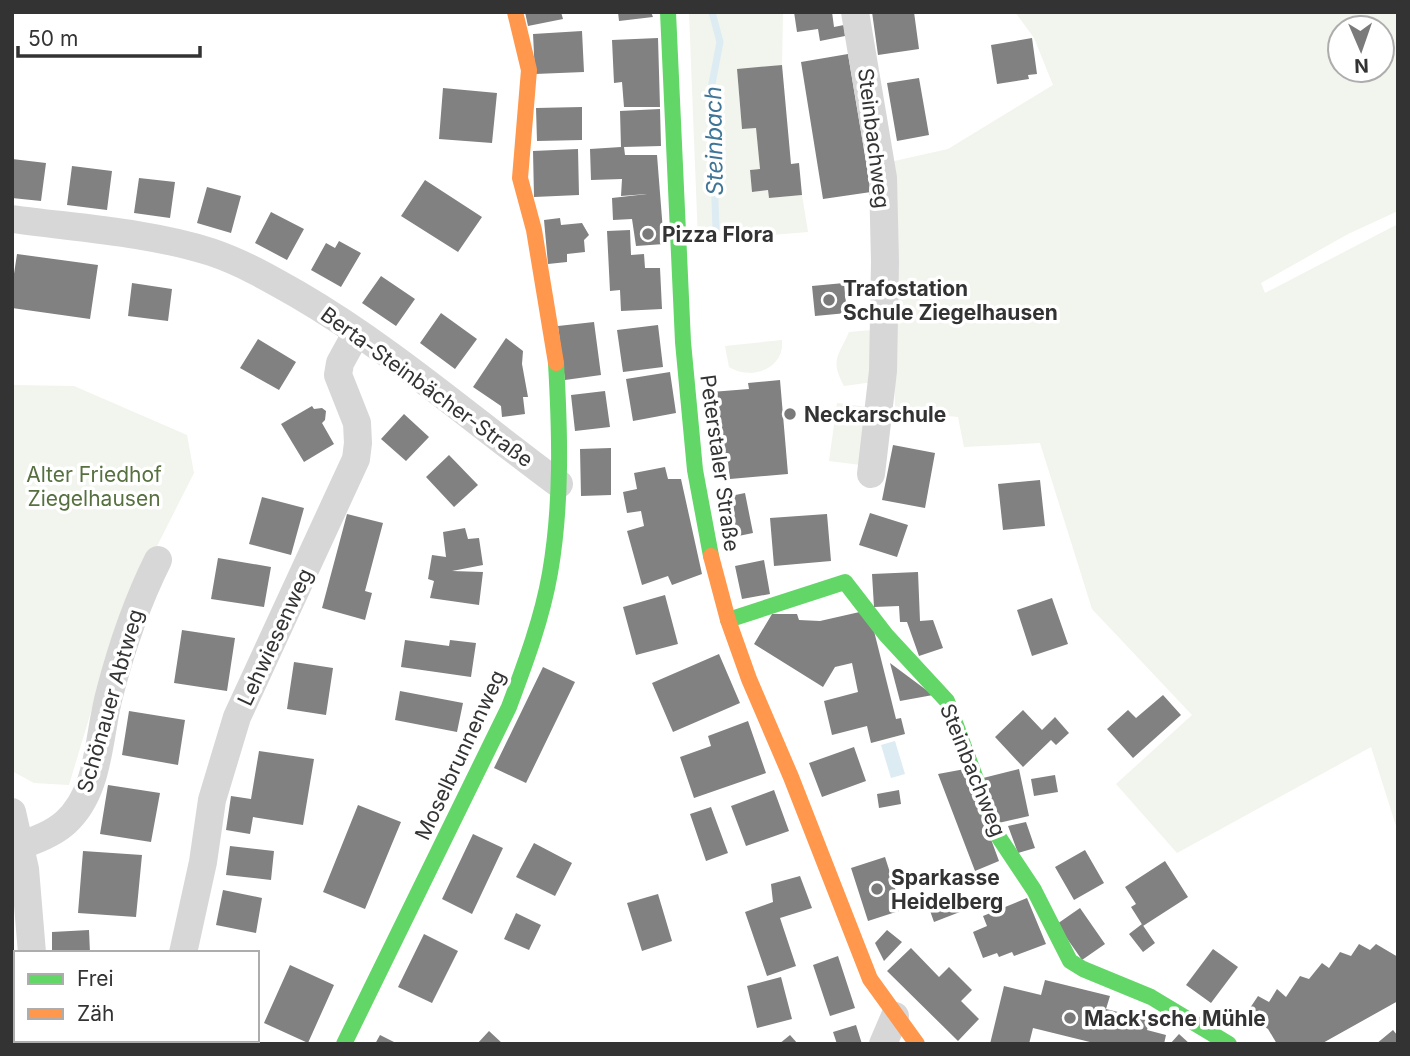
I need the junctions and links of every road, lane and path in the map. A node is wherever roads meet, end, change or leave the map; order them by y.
1 (515, 12) edge
2 (668, 12) edge
3 (855, 12) edge
4 (12, 219) edge
5 (357, 332) junction
6 (871, 474) dead end
7 (559, 484) junction
8 (158, 560) dead end
9 (728, 620) junction
10 (12, 812) edge
11 (16, 848) edge
12 (32, 951) edge
13 (183, 951) edge
14 (895, 1016) junction
15 (344, 1044) edge
16 (883, 1044) edge
17 (917, 1044) edge
18 (1229, 1044) edge

1 - 7 street, Moselbrunnenweg
2 - 9 street, Peterstaler Straße
3 - 6 street, Steinbachweg
4 - 5 street, Berta-Steinbächer-Straße
5 - 7 street, Berta-Steinbächer-Straße
5 - 13 street, Lehwiesenweg
7 - 15 street, Moselbrunnenweg
8 - 11 street, Schönauer Abtweg
9 - 14 street, Peterstaler Straße
9 - 18 street, Steinbachweg
10 - 11 street
11 - 12 street
14 - 16 street
14 - 17 street, Peterstaler Straße

